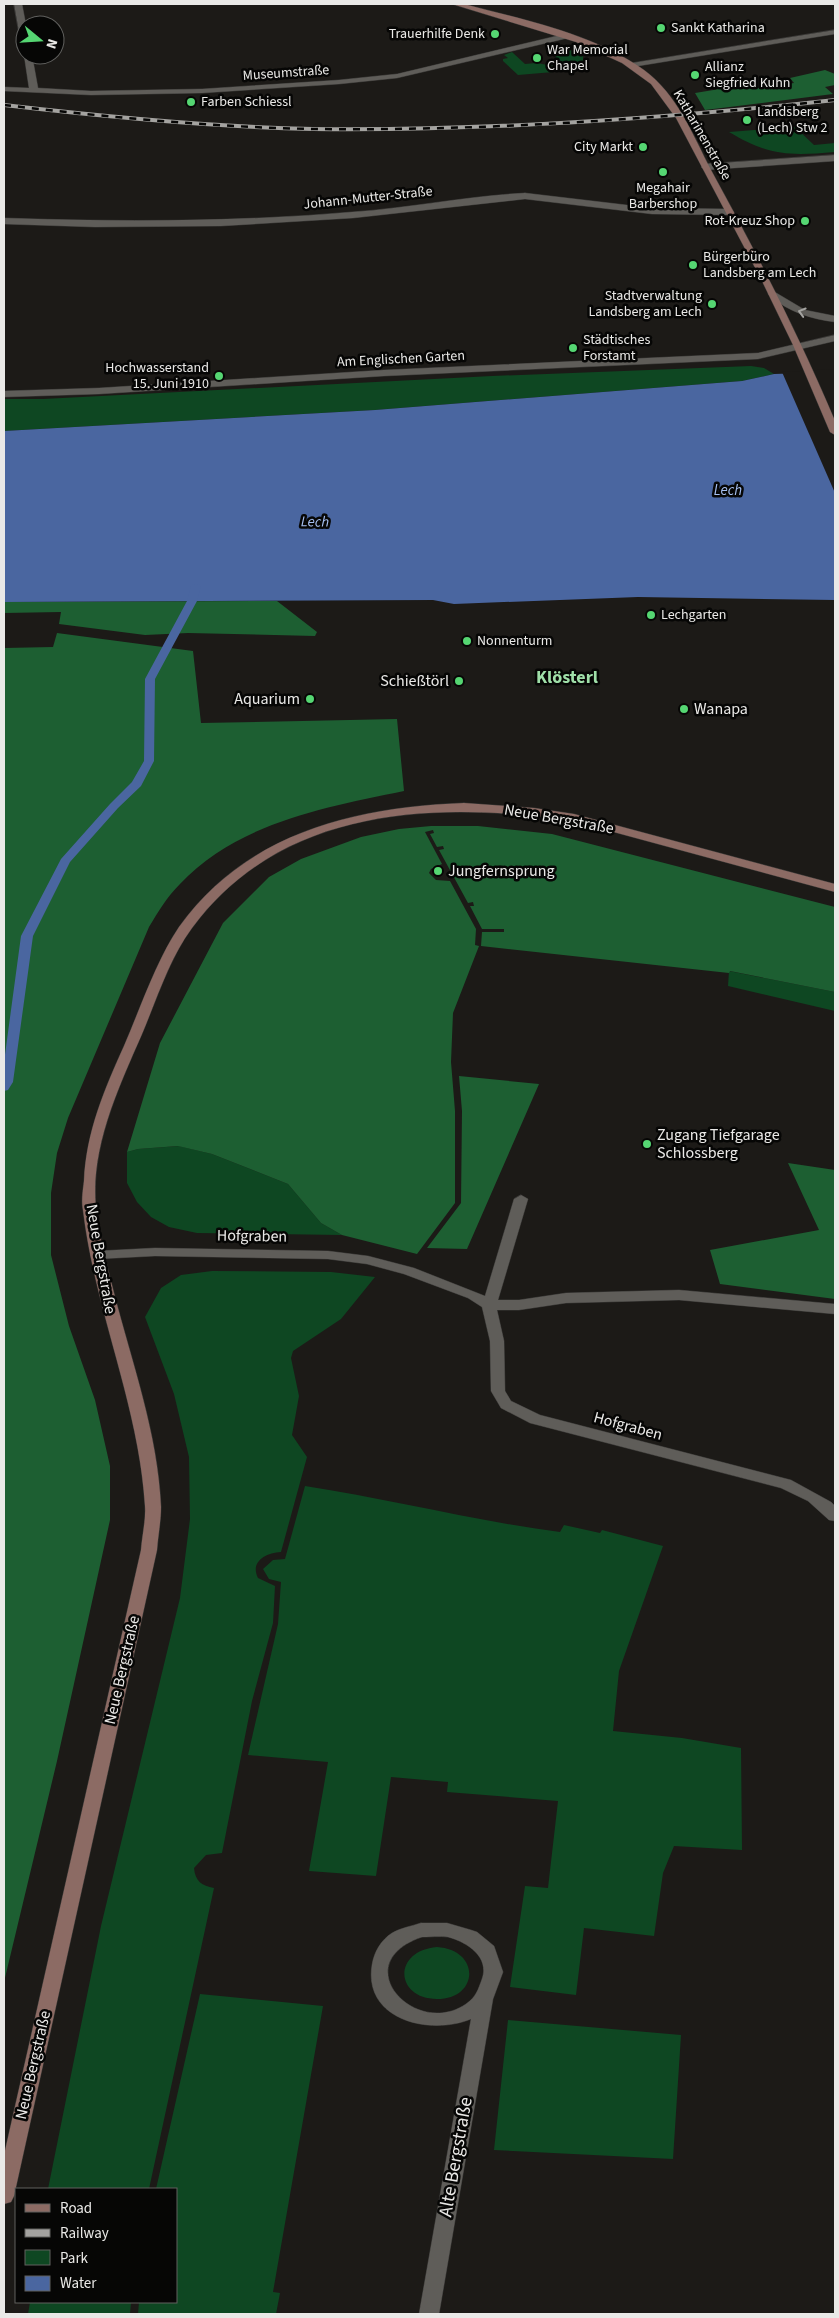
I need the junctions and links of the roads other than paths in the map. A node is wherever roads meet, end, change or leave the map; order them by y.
1 (456, 4) edge
2 (835, 32) edge
3 (566, 36) junction
4 (30, 65) edge
5 (632, 65) junction
6 (4, 89) edge
7 (34, 91) junction
8 (835, 158) edge
9 (705, 167) junction
10 (730, 212) junction
11 (5, 220) edge
12 (773, 294) junction
13 (835, 319) edge
14 (835, 338) edge
15 (798, 347) junction
16 (4, 394) edge
17 (835, 432) edge
18 (835, 888) edge
19 (521, 1200) dead end
20 (97, 1255) junction
21 (489, 1305) junction
22 (835, 1310) edge
23 (835, 1516) edge
24 (484, 2000) junction
25 (4, 2196) edge
26 (429, 2314) edge

1 - 3 main road, Katharinenstraße
2 - 5 street
3 - 5 main road, Katharinenstraße
3 - 7 street, Museumstraße
4 - 7 street
5 - 9 main road, Katharinenstraße
6 - 7 street, Museumstraße
8 - 9 street
9 - 10 main road, Katharinenstraße
10 - 11 street, Johann-Mutter-Straße
10 - 12 main road, Katharinenstraße
13 -> 12 street
12 - 15 main road, Katharinenstraße
14 - 15 street, Am Englischen Garten
15 - 16 street, Am Englischen Garten
15 - 17 main road, Katharinenstraße
18 - 20 main road, Neue Bergstraße
19 - 21 street, Hofgraben
20 - 21 street, Hofgraben
20 - 25 main road, Neue Bergstraße
21 - 22 street, Hofgraben
21 - 23 street, Hofgraben
24 - 24 street, Alte Bergstraße
24 - 26 street, Alte Bergstraße

